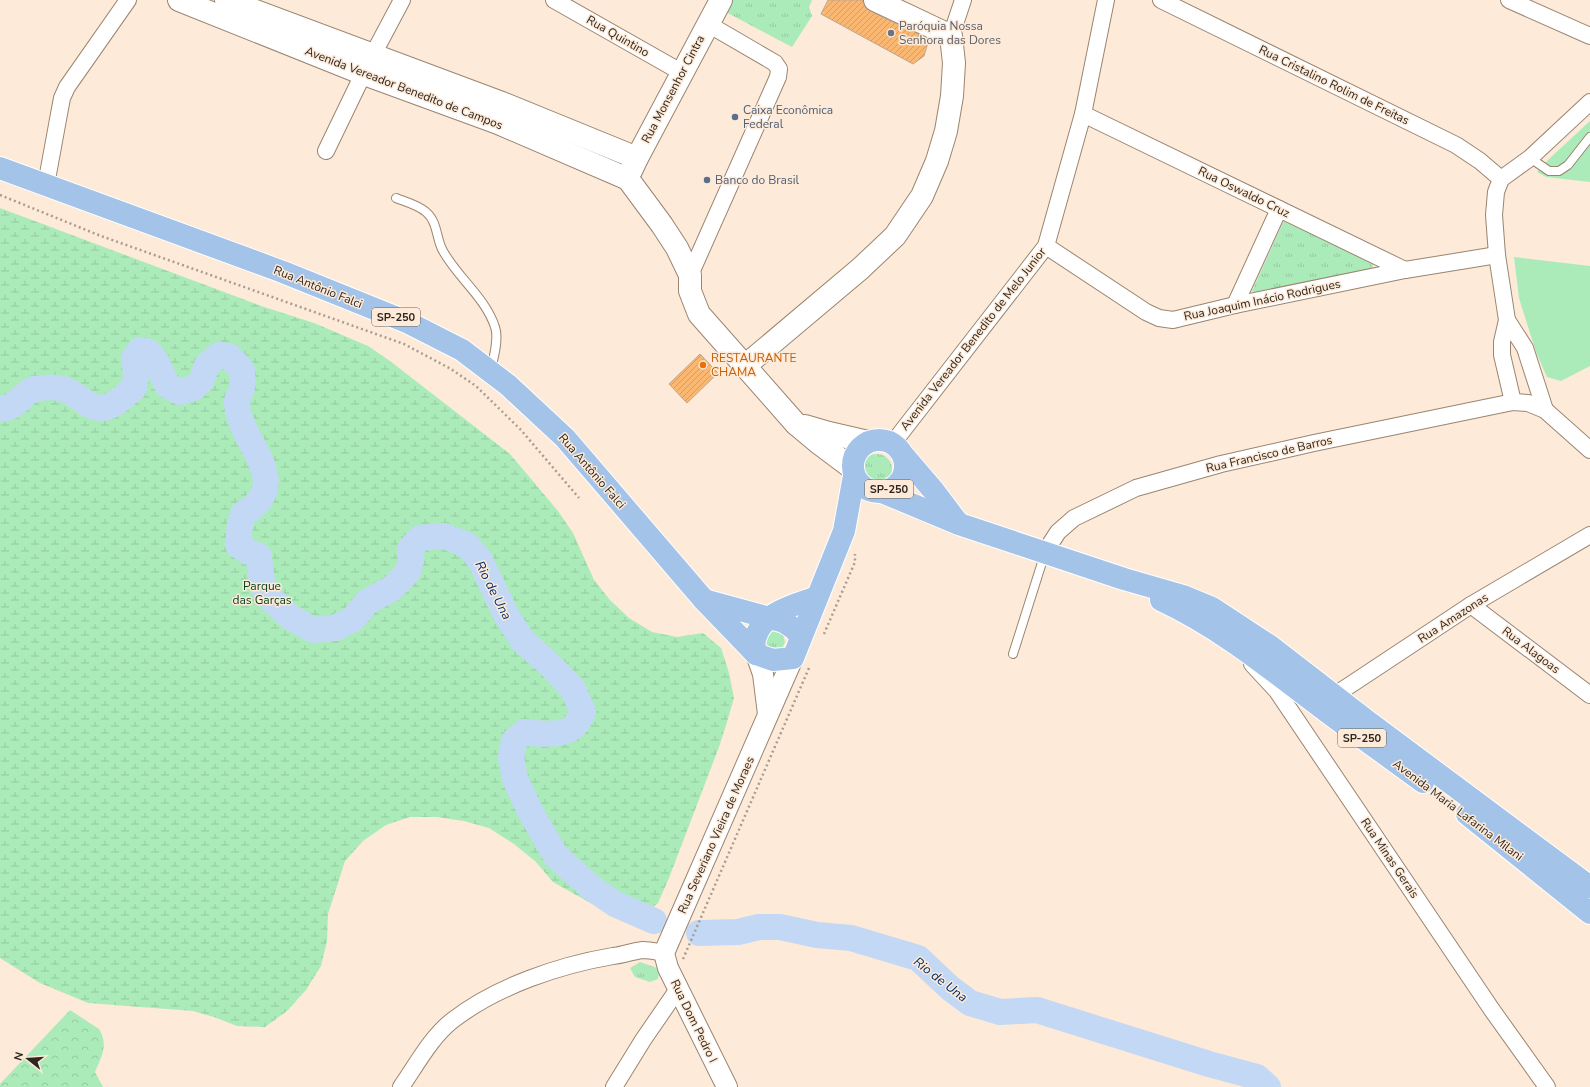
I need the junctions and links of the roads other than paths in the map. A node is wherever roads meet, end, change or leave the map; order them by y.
1 (128, 0) edge
2 (179, 0) edge
3 (226, 0) edge
4 (402, 0) edge
5 (554, 0) edge
6 (720, 0) edge
7 (875, 0) edge
8 (963, 0) edge
9 (1106, 0) edge
10 (1161, 0) edge
11 (1509, 0) edge
12 (708, 24) junction
13 (951, 36) junction
14 (1590, 36) edge
15 (368, 64) junction
16 (681, 72) junction
17 (1590, 102) edge
18 (500, 113) junction
19 (1083, 114) junction
20 (1590, 138) edge
21 (326, 151) dead end
22 (637, 158) junction
23 (1530, 158) junction
24 (0, 168) edge
25 (628, 179) junction
26 (1502, 179) junction
27 (46, 185) junction
28 (396, 198) dead end
29 (1279, 209) junction
30 (1046, 246) junction
31 (1497, 254) junction
32 (1405, 270) junction
33 (690, 275) junction
34 (1235, 305) junction
35 (1507, 320) junction
36 (746, 365) junction
37 (490, 372) junction
38 (1513, 402) junction
39 (1545, 410) junction
40 (796, 424) junction
41 (868, 442) junction
42 (898, 449) junction
43 (1590, 450) edge
44 (853, 472) junction
45 (878, 492) junction
46 (959, 524) junction
47 (844, 531) junction
48 (1590, 534) edge
49 (1045, 552) junction
50 (1124, 579) junction
51 (817, 597) junction
52 (704, 600) junction
53 (1471, 605) junction
54 (769, 618) junction
55 (801, 636) junction
56 (1224, 636) junction
57 (1270, 646) junction
58 (756, 654) junction
59 (1013, 654) dead end
60 (793, 658) junction
61 (1272, 669) junction
62 (1277, 691) junction
63 (1590, 695) edge
64 (1326, 701) junction
65 (768, 718) junction
66 (1579, 887) edge
67 (1590, 913) edge
68 (664, 953) junction
69 (678, 989) junction
70 (401, 1087) edge
71 (614, 1087) edge
72 (727, 1087) edge
73 (1548, 1087) edge

1 - 27 street
2 - 15 main road, Avenida Vereador Benedito de Campos
3 - 15 main road, Avenida Vereador Benedito de Campos
4 - 15 street
5 - 16 street, Rua Quintino
6 - 12 main road, Rua Monsenhor Cintra
7 - 13 main road
8 - 13 street
9 - 19 street, Avenida Vereador Benedito de Melo Junior
10 - 26 street, Rua Cristalino Rolim de Freitas
11 - 14 street
12 - 16 main road, Rua Monsenhor Cintra
12 - 33 street
13 - 36 main road
15 - 18 main road, Avenida Vereador Benedito de Campos
15 - 21 street
16 - 22 main road, Rua Monsenhor Cintra
17 - 23 street
18 - 22 main road, Avenida Vereador Benedito de Campos
18 - 25 main road, Avenida Vereador Benedito de Campos
19 - 29 street, Rua Oswaldo Cruz
19 - 30 street, Avenida Vereador Benedito de Melo Junior
20 - 23 lane
22 - 25 main road, Rua Monsenhor Cintra
23 - 26 street
24 - 27 main road, Rua Antônio Falci / SP-250
25 - 33 main road
26 - 31 street
27 - 37 main road, Rua Antônio Falci / SP-250
28 - 37 lane
29 - 32 street, Rua Oswaldo Cruz
29 - 34 street
30 - 34 street, Rua Joaquim Inácio Rodrigues
30 - 42 street, Avenida Vereador Benedito de Melo Junior
31 - 32 street, Rua Joaquim Inácio Rodrigues
31 - 35 street
32 - 34 street, Rua Joaquim Inácio Rodrigues
33 - 36 main road
35 - 38 street
35 - 39 street
36 - 40 main road
37 - 52 main road, Rua Antônio Falci / SP-250
38 - 39 street, Rua Francisco de Barros
38 - 49 street, Rua Francisco de Barros
39 - 43 street, Rua Francisco de Barros
40 - 41 main road
40 - 44 main road
41 - 42 main road
41 - 44 main road, SP-250
42 - 45 main road, SP-250
42 - 46 main road, SP-250
44 - 45 main road, SP-250
44 - 47 main road, Rua Severiano Vieira de Moraes / SP-250
45 - 46 main road, SP-250
45 - 47 main road, Rua Severiano Vieira de Moraes / SP-250
46 - 49 main road, SP-250
47 - 51 main road, Rua Severiano Vieira de Moraes / SP-250
48 - 53 street, Rua Amazonas
49 - 50 main road, Avenida Maria Lafarina Milani / SP-250
49 - 59 lane
50 - 56 main road, Avenida Maria Lafarina Milani / SP-250
50 - 57 main road, Avenida Maria Lafarina Milani / SP-250
51 - 54 main road, Rua Severiano Vieira de Moraes
51 - 55 main road, Rua Severiano Vieira de Moraes / SP-250
52 - 54 main road
52 - 58 main road, Rua Antônio Falci / SP-250
53 - 63 street, Rua Alagoas
53 - 64 street, Rua Amazonas
54 - 55 main road
54 - 58 main road, Rua Severiano Vieira de Moraes
55 - 60 main road, Rua Severiano Vieira de Moraes / SP-250
56 - 61 main road, Avenida Maria Lafarina Milani / SP-250
56 - 62 street, Rua Minas Gerais
57 - 61 street
57 - 64 main road, Avenida Maria Lafarina Milani / SP-250
58 - 60 main road, Rua Antônio Falci / SP-250
58 - 65 street, Rua Severiano Vieira de Moraes
60 - 65 street, Rua Severiano Vieira de Moraes / SP-250
61 - 62 street
61 - 64 main road, Avenida Maria Lafarina Milani / SP-250
62 - 73 street, Rua Minas Gerais
64 - 66 main road, Avenida Maria Lafarina Milani / SP-250
65 - 68 street, Rua Severiano Vieira de Moraes
66 - 67 main road, Avenida Maria Lafarina Milani / SP-250
68 - 69 street, Rua Dom Pedro I
68 - 70 street
69 - 71 street
69 - 72 street, Rua Dom Pedro I

